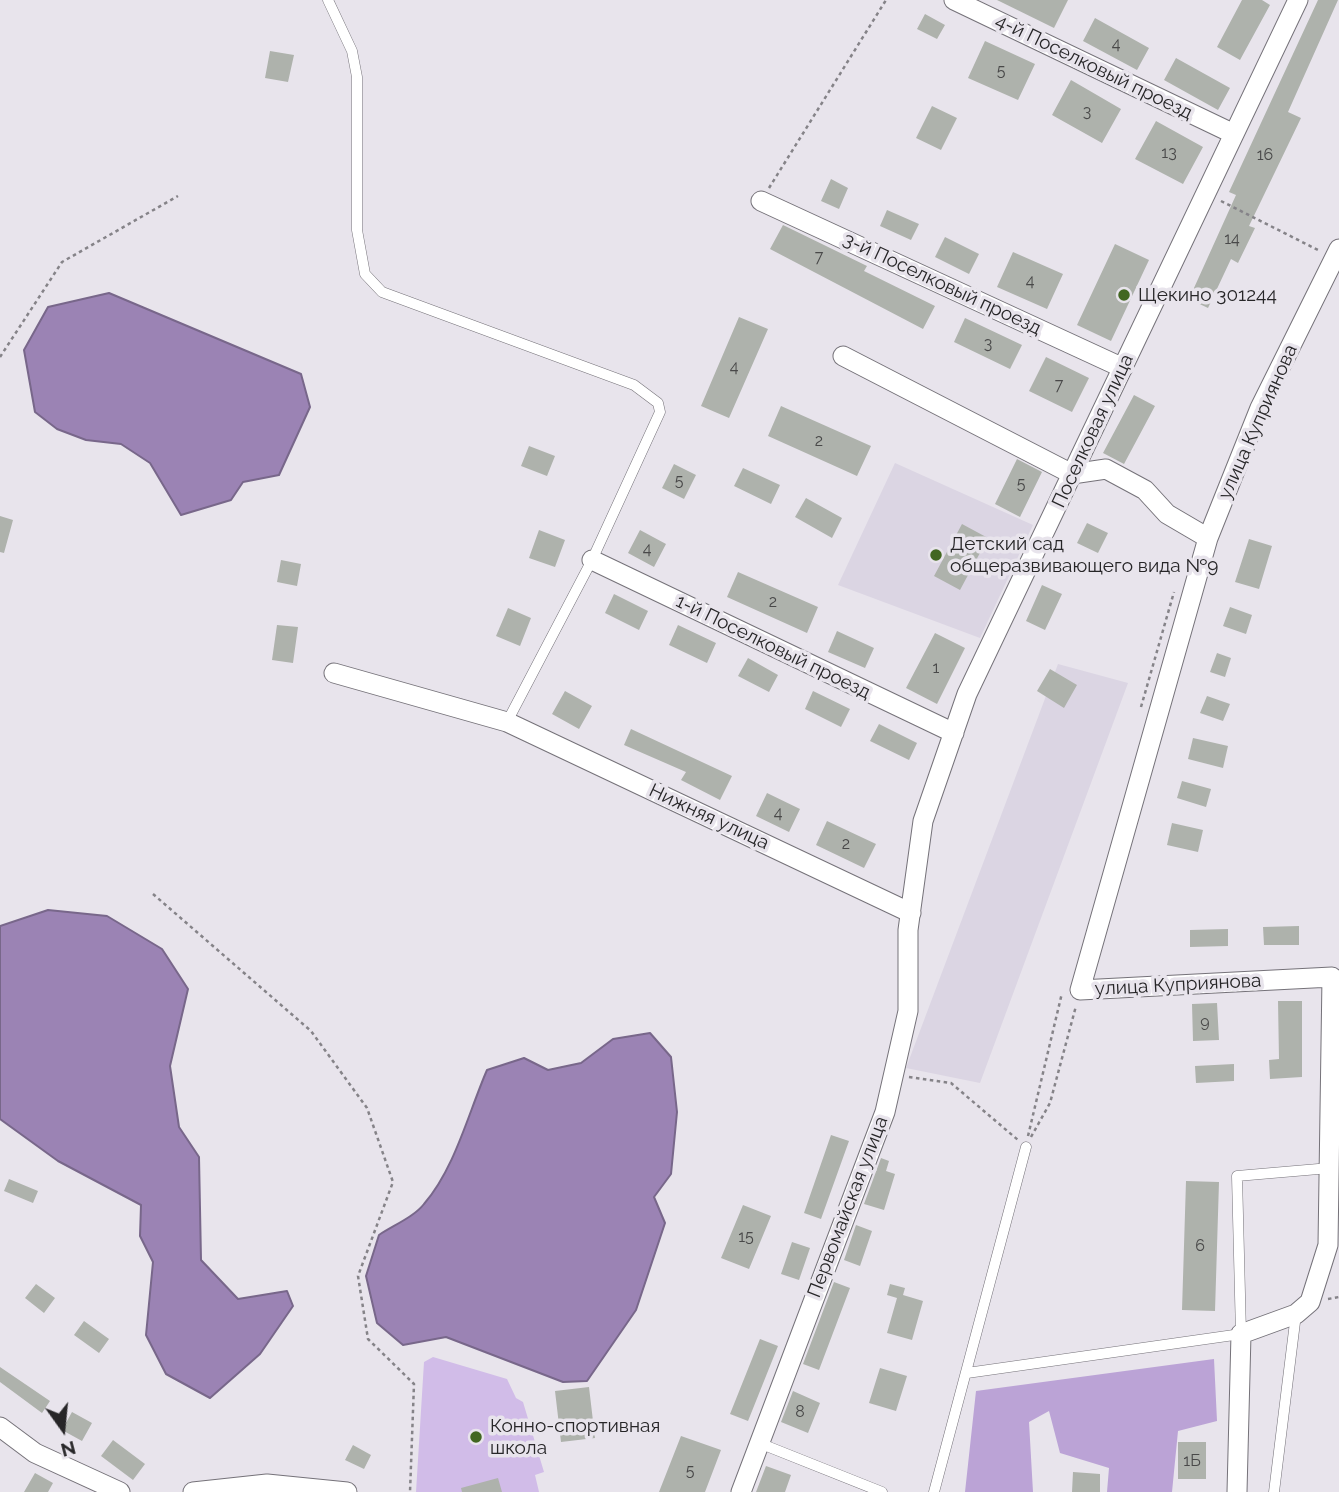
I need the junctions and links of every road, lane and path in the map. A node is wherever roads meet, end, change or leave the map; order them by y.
1 (328, 0) edge
2 (886, 0) edge
3 (954, 0) edge
4 (1297, 0) edge
5 (1234, 134) junction
6 (1206, 194) junction
7 (178, 196) dead end
8 (761, 201) joint
9 (1338, 250) edge
10 (843, 356) dead end
11 (0, 357) edge
12 (1123, 368) junction
13 (1072, 474) junction
14 (1208, 538) junction
15 (592, 560) junction
16 (334, 673) dead end
17 (507, 722) junction
18 (954, 733) junction
19 (153, 894) dead end
20 (911, 913) junction
21 (1080, 990) junction
22 (894, 1074) junction
23 (1334, 1128) edge
24 (1026, 1147) junction
25 (1330, 1168) junction
26 (1296, 1314) junction
27 (1241, 1334) junction
28 (967, 1373) junction
29 (0, 1427) edge
30 (759, 1443) junction
31 (120, 1492) edge
32 (193, 1492) edge
33 (347, 1492) edge
34 (410, 1492) edge
35 (741, 1492) edge
36 (882, 1492) edge
37 (934, 1492) edge
38 (1237, 1492) edge
39 (1274, 1492) edge

1 - 15 lane
2 - 8 path
3 - 5 street, 4-й Поселковый проезд
4 - 5 street, Поселковая улица
5 - 6 street, Поселковая улица
6 - 9 path
6 - 12 street, Поселковая улица
7 - 11 path
8 - 12 street, 3-й Поселковый проезд
9 - 14 street, улица Куприянова
10 - 13 street
12 - 13 street, Поселковая улица
13 - 14 street
13 - 18 street, Поселковая улица
14 - 21 street, улица Куприянова
15 - 17 lane
15 - 18 street, 1-й Поселковый проезд
16 - 17 street, Нижняя улица
17 - 20 street, Нижняя улица
18 - 20 street, Поселковая улица
19 - 34 path
20 - 22 street, Первомайская улица
21 - 23 street, улица Куприянова
21 - 24 path
22 - 24 path
22 - 30 street, Первомайская улица
23 - 25 street, улица Куприянова
24 - 28 lane
25 - 26 street, улица Куприянова
25 - 27 lane
26 - 27 street
26 - 39 lane
27 - 28 lane
27 - 38 street
28 - 37 lane
29 - 31 street
30 - 35 street, Первомайская улица
30 - 36 lane
32 - 33 street

